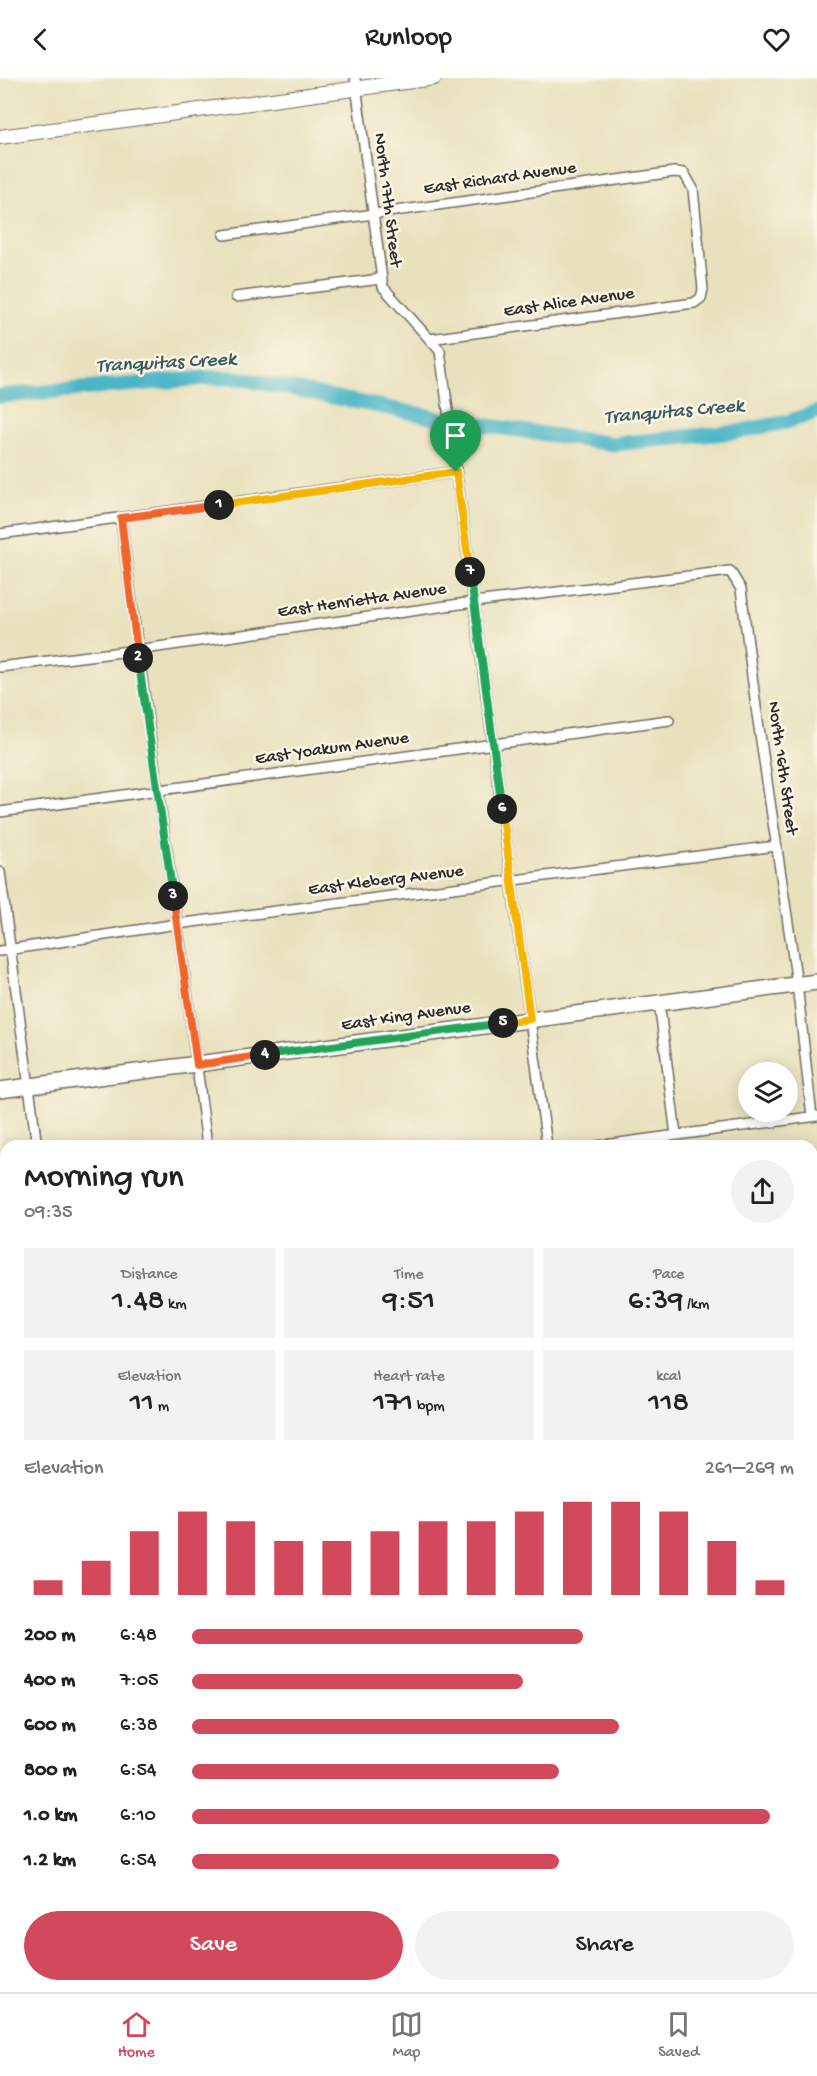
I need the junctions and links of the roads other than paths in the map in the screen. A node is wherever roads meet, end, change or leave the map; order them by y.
1 (434, 78) edge
2 (355, 83) edge
3 (0, 136) edge
4 (372, 214) junction
5 (224, 235) dead end
6 (381, 279) junction
7 (703, 289) joint
8 (236, 297) dead end
9 (430, 339) junction
10 (456, 472) junction
11 (121, 518) junction
12 (0, 534) edge
13 (730, 571) joint
14 (474, 602) junction
15 (137, 650) junction
16 (0, 667) edge
17 (669, 720) dead end
18 (493, 743) junction
19 (157, 790) junction
20 (0, 812) edge
21 (776, 846) junction
22 (0, 872) edge
23 (513, 881) junction
24 (177, 924) junction
25 (5, 950) edge
26 (817, 982) edge
27 (797, 984) junction
28 (659, 1002) junction
29 (530, 1019) junction
30 (197, 1065) junction
31 (29, 1086) junction
32 (0, 1090) edge
33 (814, 1116) edge
34 (676, 1135) junction
35 (36, 1140) edge
36 (206, 1140) edge
37 (547, 1140) edge
38 (640, 1140) edge

1 - 2 street
2 - 3 street
2 - 4 street, North 17th Street
4 - 5 street, East Richard Avenue
4 - 6 street, North 17th Street
4 - 7 street, East Richard Avenue
6 - 8 street
6 - 9 street, North 17th Street
7 - 9 street, East Alice Avenue
9 - 10 street, North 17th Street
10 - 11 street
10 - 14 street, North 17th Street
11 - 12 street
11 - 15 street
13 - 14 street, East Henrietta Avenue
13 - 21 street, North 16th Street
14 - 15 street, East Henrietta Avenue
14 - 18 street, North 17th Street
15 - 16 street, East Henrietta Avenue
15 - 19 street
17 - 18 street, East Yoakum Avenue
18 - 19 street, East Yoakum Avenue
18 - 23 street, North 17th Street
19 - 20 street, East Yoakum Avenue
19 - 24 street
21 - 23 street, East Kleberg Avenue
21 - 27 street, North 16th Street
22 - 25 street
23 - 24 street, East Kleberg Avenue
23 - 29 street, North 17th Street
24 - 25 street, East Kleberg Avenue
24 - 30 street
25 - 31 street
26 - 27 main road, East King Avenue
27 - 28 main road, East King Avenue
27 - 33 street, North 16th Street
28 - 29 main road, East King Avenue
28 - 34 street
29 - 30 main road, East King Avenue
29 - 37 street, North 17th Street
30 - 31 main road, East King Avenue
30 - 36 street
31 - 32 main road, East King Avenue
31 - 35 street
33 - 34 street
34 - 38 street

